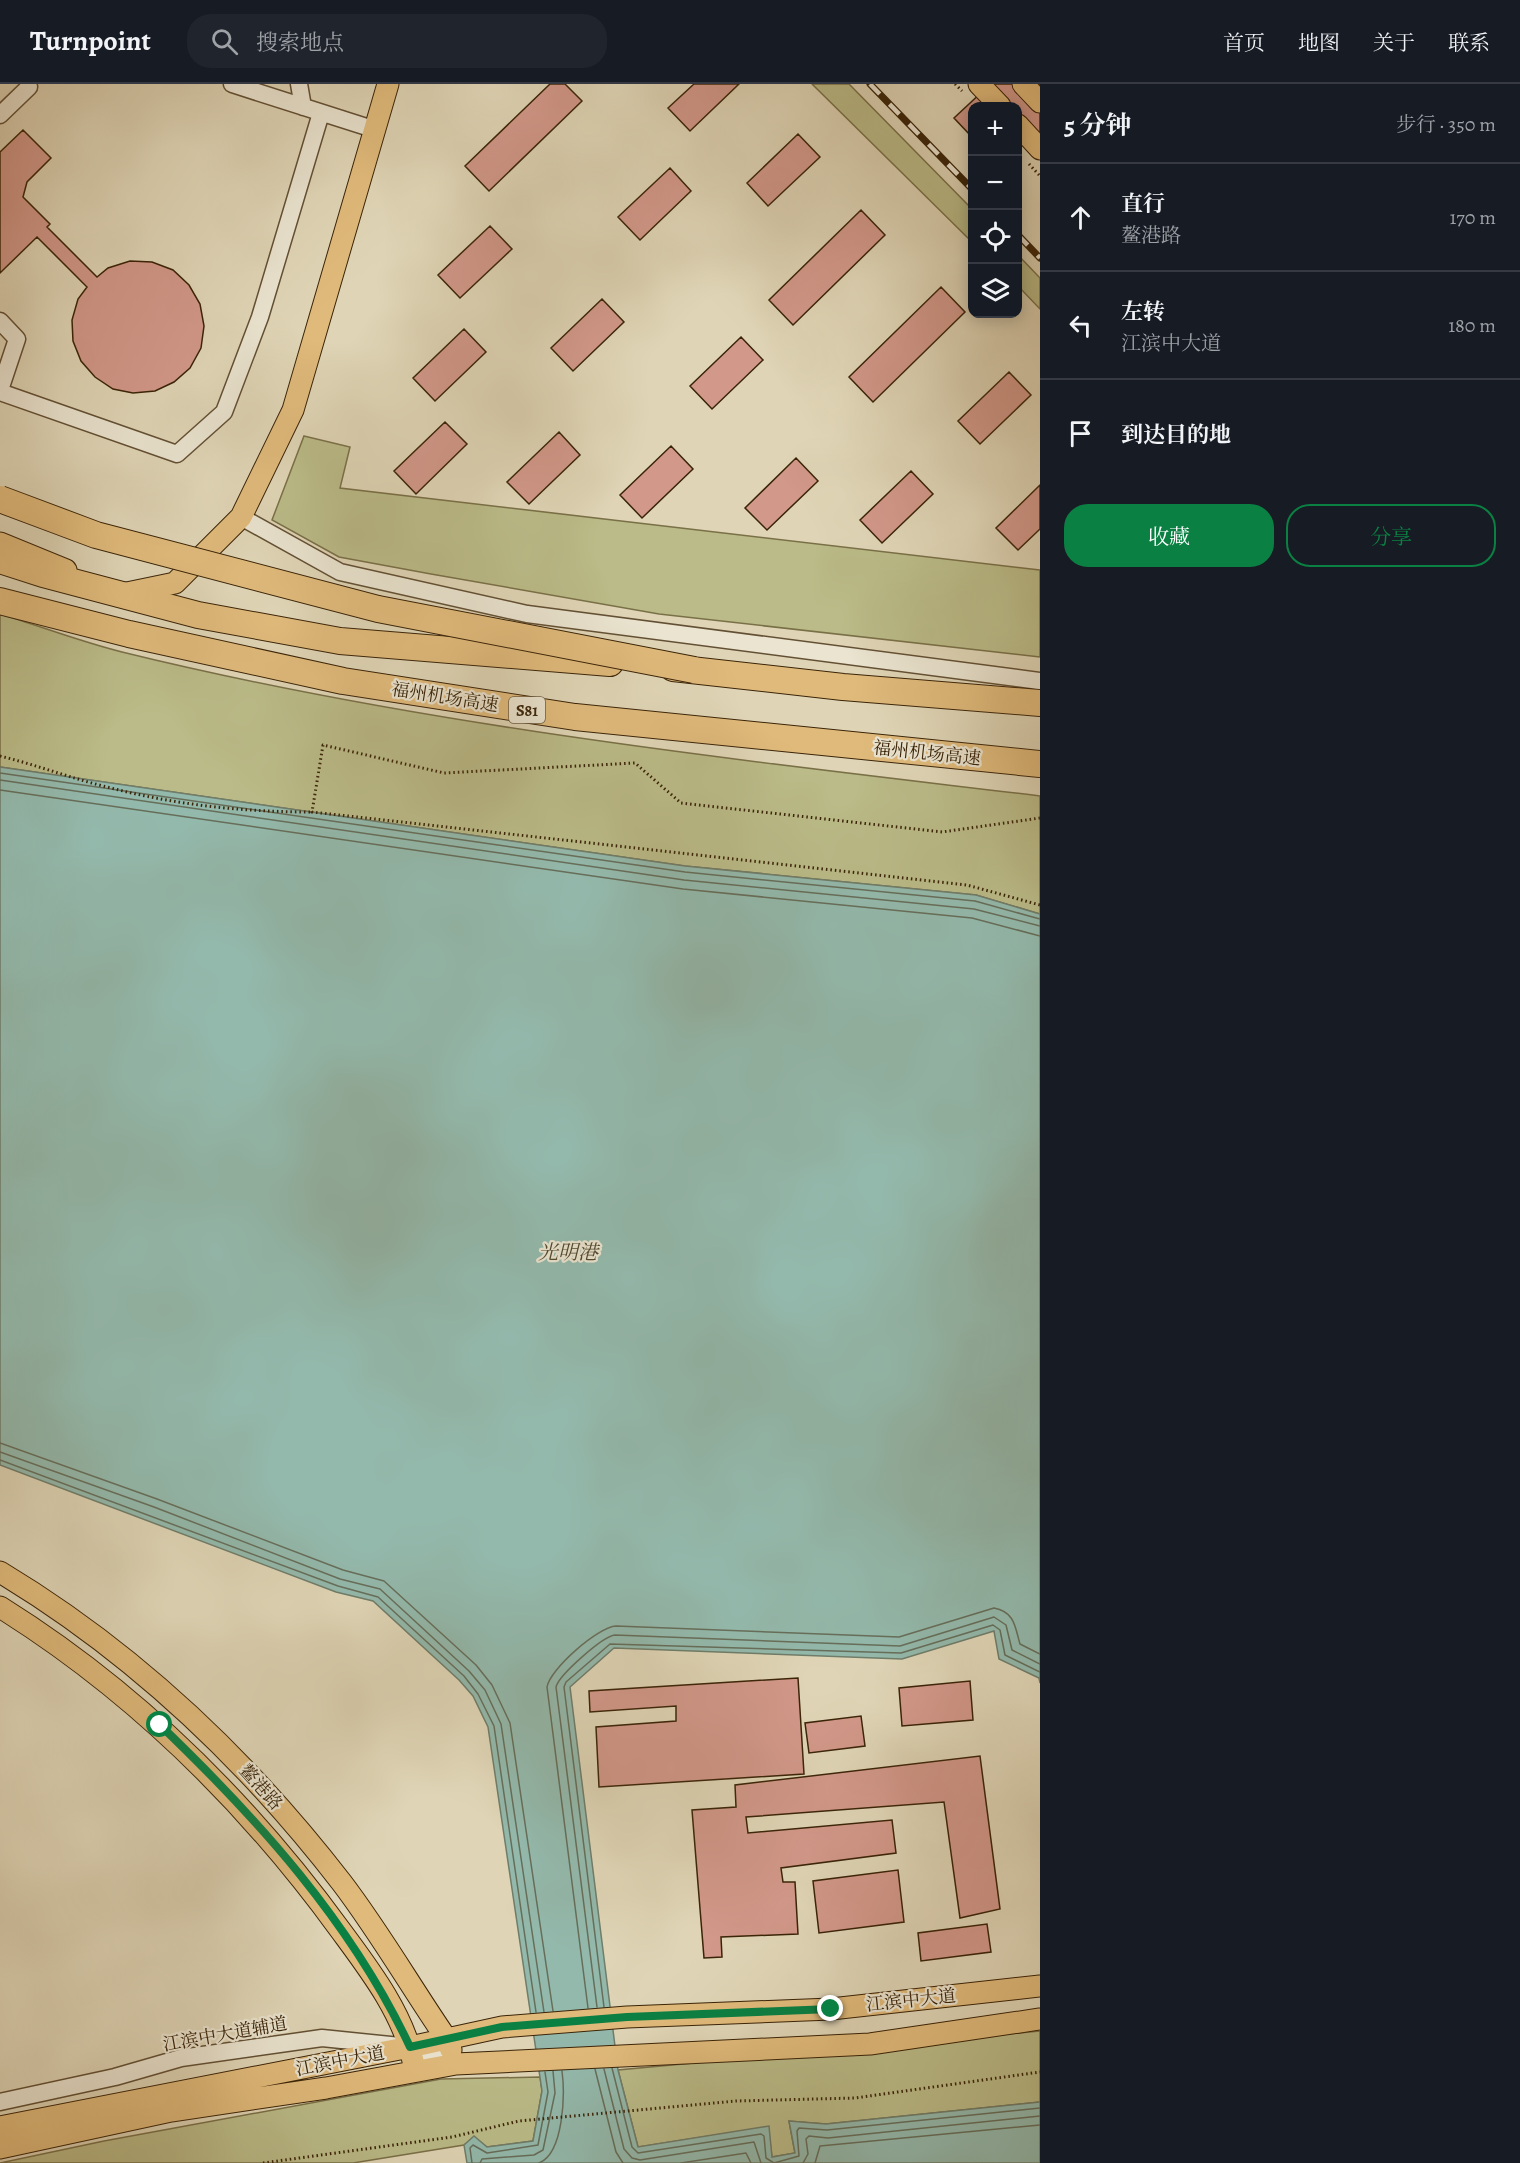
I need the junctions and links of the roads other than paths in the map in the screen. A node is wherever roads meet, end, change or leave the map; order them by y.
1 (232, 84) edge
2 (299, 84) edge
3 (388, 84) edge
4 (979, 84) edge
5 (1023, 84) edge
6 (32, 85) edge
7 (996, 102) edge
8 (1040, 102) edge
9 (303, 107) junction
10 (321, 113) junction
11 (0, 115) edge
12 (373, 129) junction
13 (1022, 130) edge
14 (1040, 149) edge
15 (0, 321) edge
16 (0, 391) edge
17 (0, 499) edge
18 (242, 517) junction
19 (0, 543) edge
20 (0, 560) edge
21 (7, 604) edge
22 (694, 670) junction
23 (1040, 681) edge
24 (1040, 703) edge
25 (1040, 765) edge
26 (0, 1572) edge
27 (0, 1607) edge
28 (1040, 1986) edge
29 (1040, 2019) edge
30 (447, 2038) junction
31 (410, 2047) junction
32 (456, 2064) junction
33 (414, 2071) junction
34 (0, 2102) edge
35 (0, 2127) edge
36 (0, 2148) edge

1 - 9 street
2 - 9 street
3 - 12 main road
4 - 7 main road
5 - 8 main road
6 - 11 street
9 - 10 street
10 - 12 street
10 - 16 street
12 - 18 main road
13 - 14 main road
15 - 16 street
17 - 22 highway, bridge
18 - 19 main road
18 - 23 street
20 - 22 highway, bridge
21 - 25 highway, 福州机场高速 / S81
22 - 24 highway
26 - 30 main road, 鳌港路
27 - 31 main road, 鳌港路
28 - 30 main road, 江滨中大道
29 - 32 main road, 江滨中大道
30 - 31 main road, 江滨中大道
30 - 32 main road, 鳌港路
31 - 32 street, 江滨中大道辅道
31 - 33 main road, 鳌港路
31 - 34 street, 江滨中大道辅道
31 - 35 main road, 江滨中大道
32 - 33 main road, 江滨中大道
33 - 36 main road, 江滨中大道

